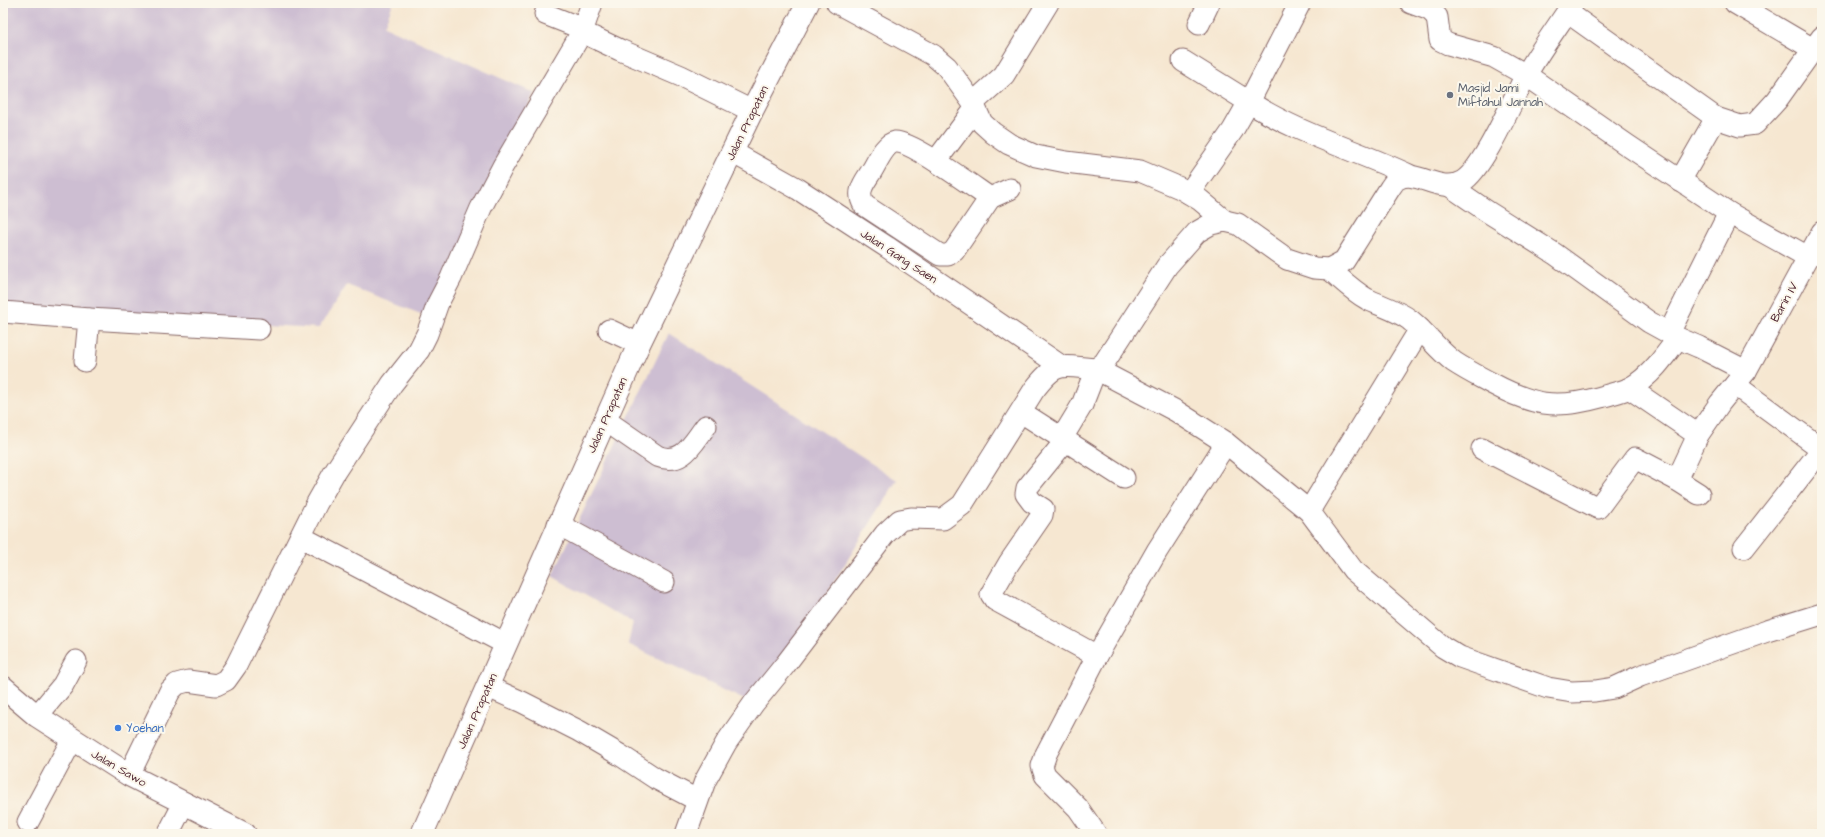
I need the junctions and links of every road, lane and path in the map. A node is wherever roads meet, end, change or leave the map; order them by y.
1 (592, 3) edge
2 (808, 3) edge
3 (838, 3) edge
4 (1048, 3) edge
5 (1210, 3) edge
6 (1300, 3) edge
7 (1411, 3) edge
8 (1735, 3) edge
9 (1570, 8) edge
10 (545, 14) dead end
11 (1199, 24) dead end
12 (582, 31) junction
13 (1818, 43) edge
14 (1183, 61) dead end
15 (1526, 75) junction
16 (1249, 102) junction
17 (974, 106) junction
18 (752, 111) junction
19 (1716, 118) junction
20 (732, 152) junction
21 (936, 161) junction
22 (1409, 176) junction
23 (1680, 180) junction
24 (1450, 186) junction
25 (1010, 190) dead end
26 (1189, 193) junction
27 (990, 198) junction
28 (1729, 213) junction
29 (1225, 221) junction
30 (1822, 232) edge
31 (1808, 257) junction
32 (1329, 269) junction
33 (3, 312) edge
34 (89, 319) junction
35 (259, 329) dead end
36 (1420, 329) junction
37 (609, 330) dead end
38 (1673, 336) junction
39 (639, 344) junction
40 (86, 361) dead end
41 (1061, 366) junction
42 (1096, 369) junction
43 (1741, 378) junction
44 (1629, 388) junction
45 (1021, 412) junction
46 (605, 420) junction
47 (706, 426) dead end
48 (1698, 435) junction
49 (1064, 439) junction
50 (1226, 443) junction
51 (1482, 449) dead end
52 (1822, 449) edge
53 (1124, 478) dead end
54 (1677, 480) junction
55 (1699, 494) dead end
56 (1309, 512) junction
57 (558, 524) junction
58 (301, 537) junction
59 (1744, 548) dead end
60 (664, 582) dead end
61 (1822, 614) edge
62 (506, 644) junction
63 (1097, 656) junction
64 (76, 661) dead end
65 (3, 687) edge
66 (488, 687) junction
67 (37, 716) junction
68 (72, 740) junction
69 (129, 776) junction
70 (697, 800) junction
71 (184, 803) junction
72 (28, 822) dead end
73 (168, 834) edge
74 (245, 834) edge
75 (422, 834) edge
76 (686, 834) edge
77 (1096, 834) edge

1 - 12 street
2 - 18 main road, Jalan Prapatan
3 - 17 street
4 - 17 street
5 - 11 street
6 - 16 street
7 - 15 street
8 - 13 street
9 - 15 street
9 - 19 street
10 - 12 street
12 - 18 street
12 - 58 street
13 - 19 street
14 - 16 street
15 - 23 street
15 - 24 street
16 - 22 street
16 - 26 street
17 - 21 street
17 - 26 street
18 - 20 main road, Jalan Prapatan
19 - 23 street
20 - 39 main road, Jalan Prapatan
20 - 41 street, Jalan Gang Saen
21 - 27 street
21 - 27 street
22 - 24 street
22 - 32 street
23 - 28 street
24 - 38 street
25 - 27 street
26 - 29 street
28 - 31 street
28 - 38 street
29 - 32 street
29 - 42 street
30 - 31 street, Barin IV
31 - 43 street, Barin IV
32 - 36 street
33 - 34 street
34 - 35 street
34 - 40 street
36 - 44 street
36 - 56 street
37 - 39 street
38 - 43 street
38 - 44 street
39 - 46 main road, Jalan Prapatan
41 - 42 street
41 - 45 street
42 - 49 street
42 - 50 street
43 - 48 street, Barin IV
43 - 52 street
44 - 48 street
45 - 49 street
45 - 70 street
46 - 47 street
46 - 57 main road, Jalan Prapatan
48 - 54 street, Barin IV
49 - 53 street
49 - 63 street
50 - 56 street
50 - 63 street
51 - 54 street
52 - 59 street
54 - 55 street
56 - 61 street
57 - 60 street
57 - 62 main road, Jalan Prapatan
58 - 62 street
58 - 69 street
62 - 66 main road, Jalan Prapatan
63 - 77 street
64 - 67 street
65 - 67 main road, Jalan Sawo
66 - 70 street
66 - 75 main road, Jalan Prapatan
67 - 68 main road, Jalan Sawo
68 - 69 main road, Jalan Sawo
68 - 72 street
69 - 71 main road, Jalan Sawo
70 - 76 street
71 - 73 street
71 - 74 main road, Jalan Sawo

